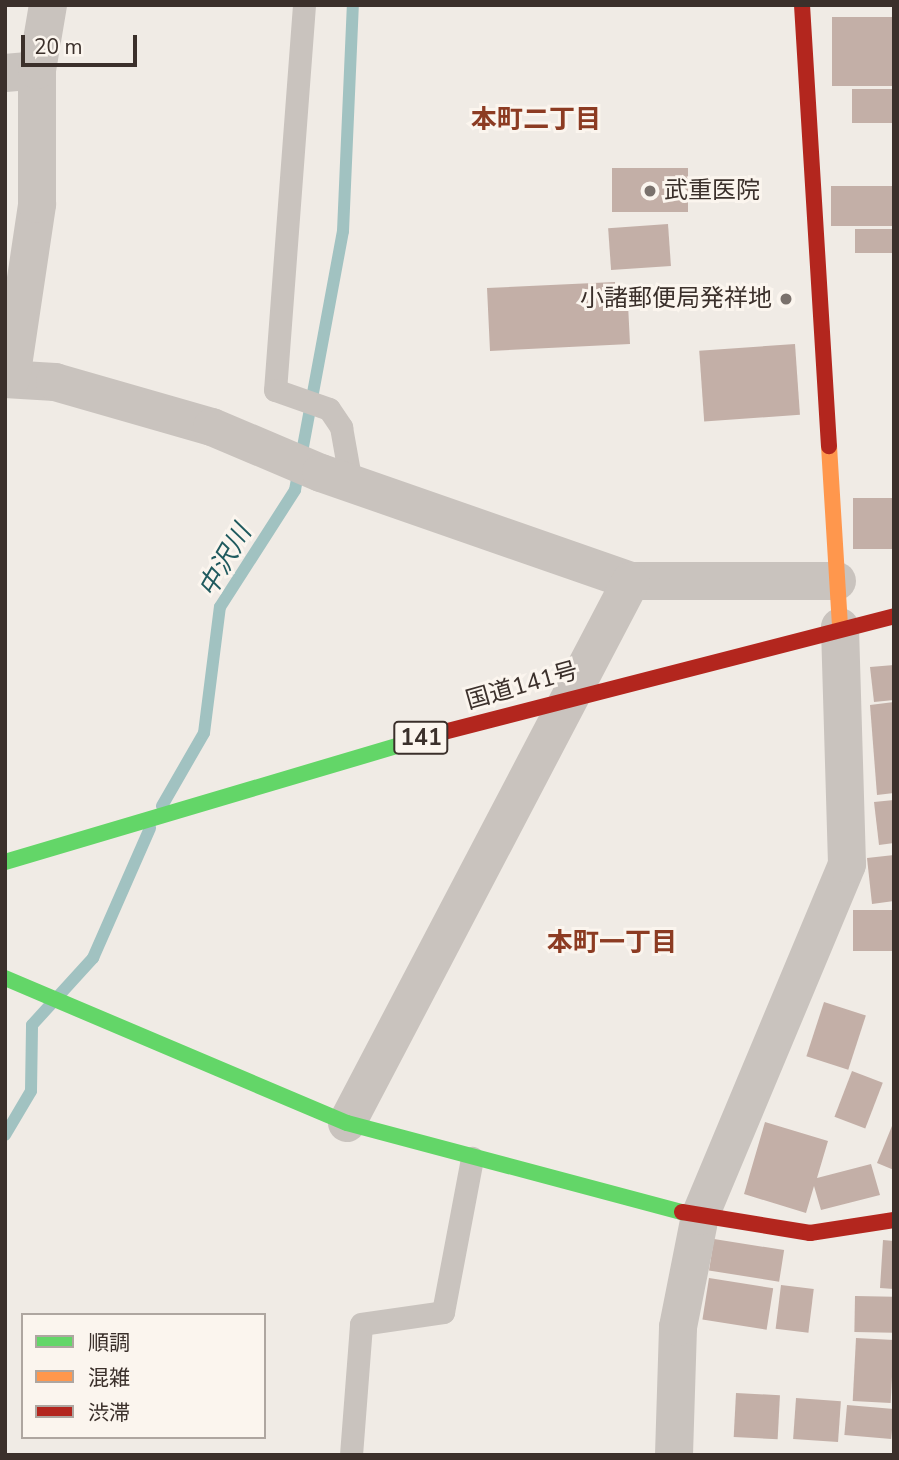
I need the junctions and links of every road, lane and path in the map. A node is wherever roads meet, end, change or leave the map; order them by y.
1 (48, 5) edge
2 (304, 5) edge
3 (802, 5) edge
4 (21, 71) edge
5 (7, 386) edge
6 (336, 478) junction
7 (631, 581) junction
8 (837, 581) junction
9 (894, 616) edge
10 (840, 627) junction
11 (569, 695) junction
12 (5, 862) edge
13 (5, 978) edge
14 (347, 1123) junction
15 (472, 1158) junction
16 (700, 1216) junction
17 (894, 1220) edge
18 (351, 1455) edge
19 (674, 1455) edge

1 - 4 street
2 - 6 lane
3 - 8 main road
4 - 5 street
5 - 6 street
6 - 7 street
7 - 8 street
7 - 11 street
8 - 10 main road
9 - 10 main road, 国道141号 / 141
10 - 11 main road, 国道141号 / 141
10 - 16 street
11 - 12 main road, 国道141号 / 141
11 - 14 street
13 - 14 main road
14 - 15 main road
15 - 16 main road
15 - 18 lane
16 - 17 main road
16 - 19 street

